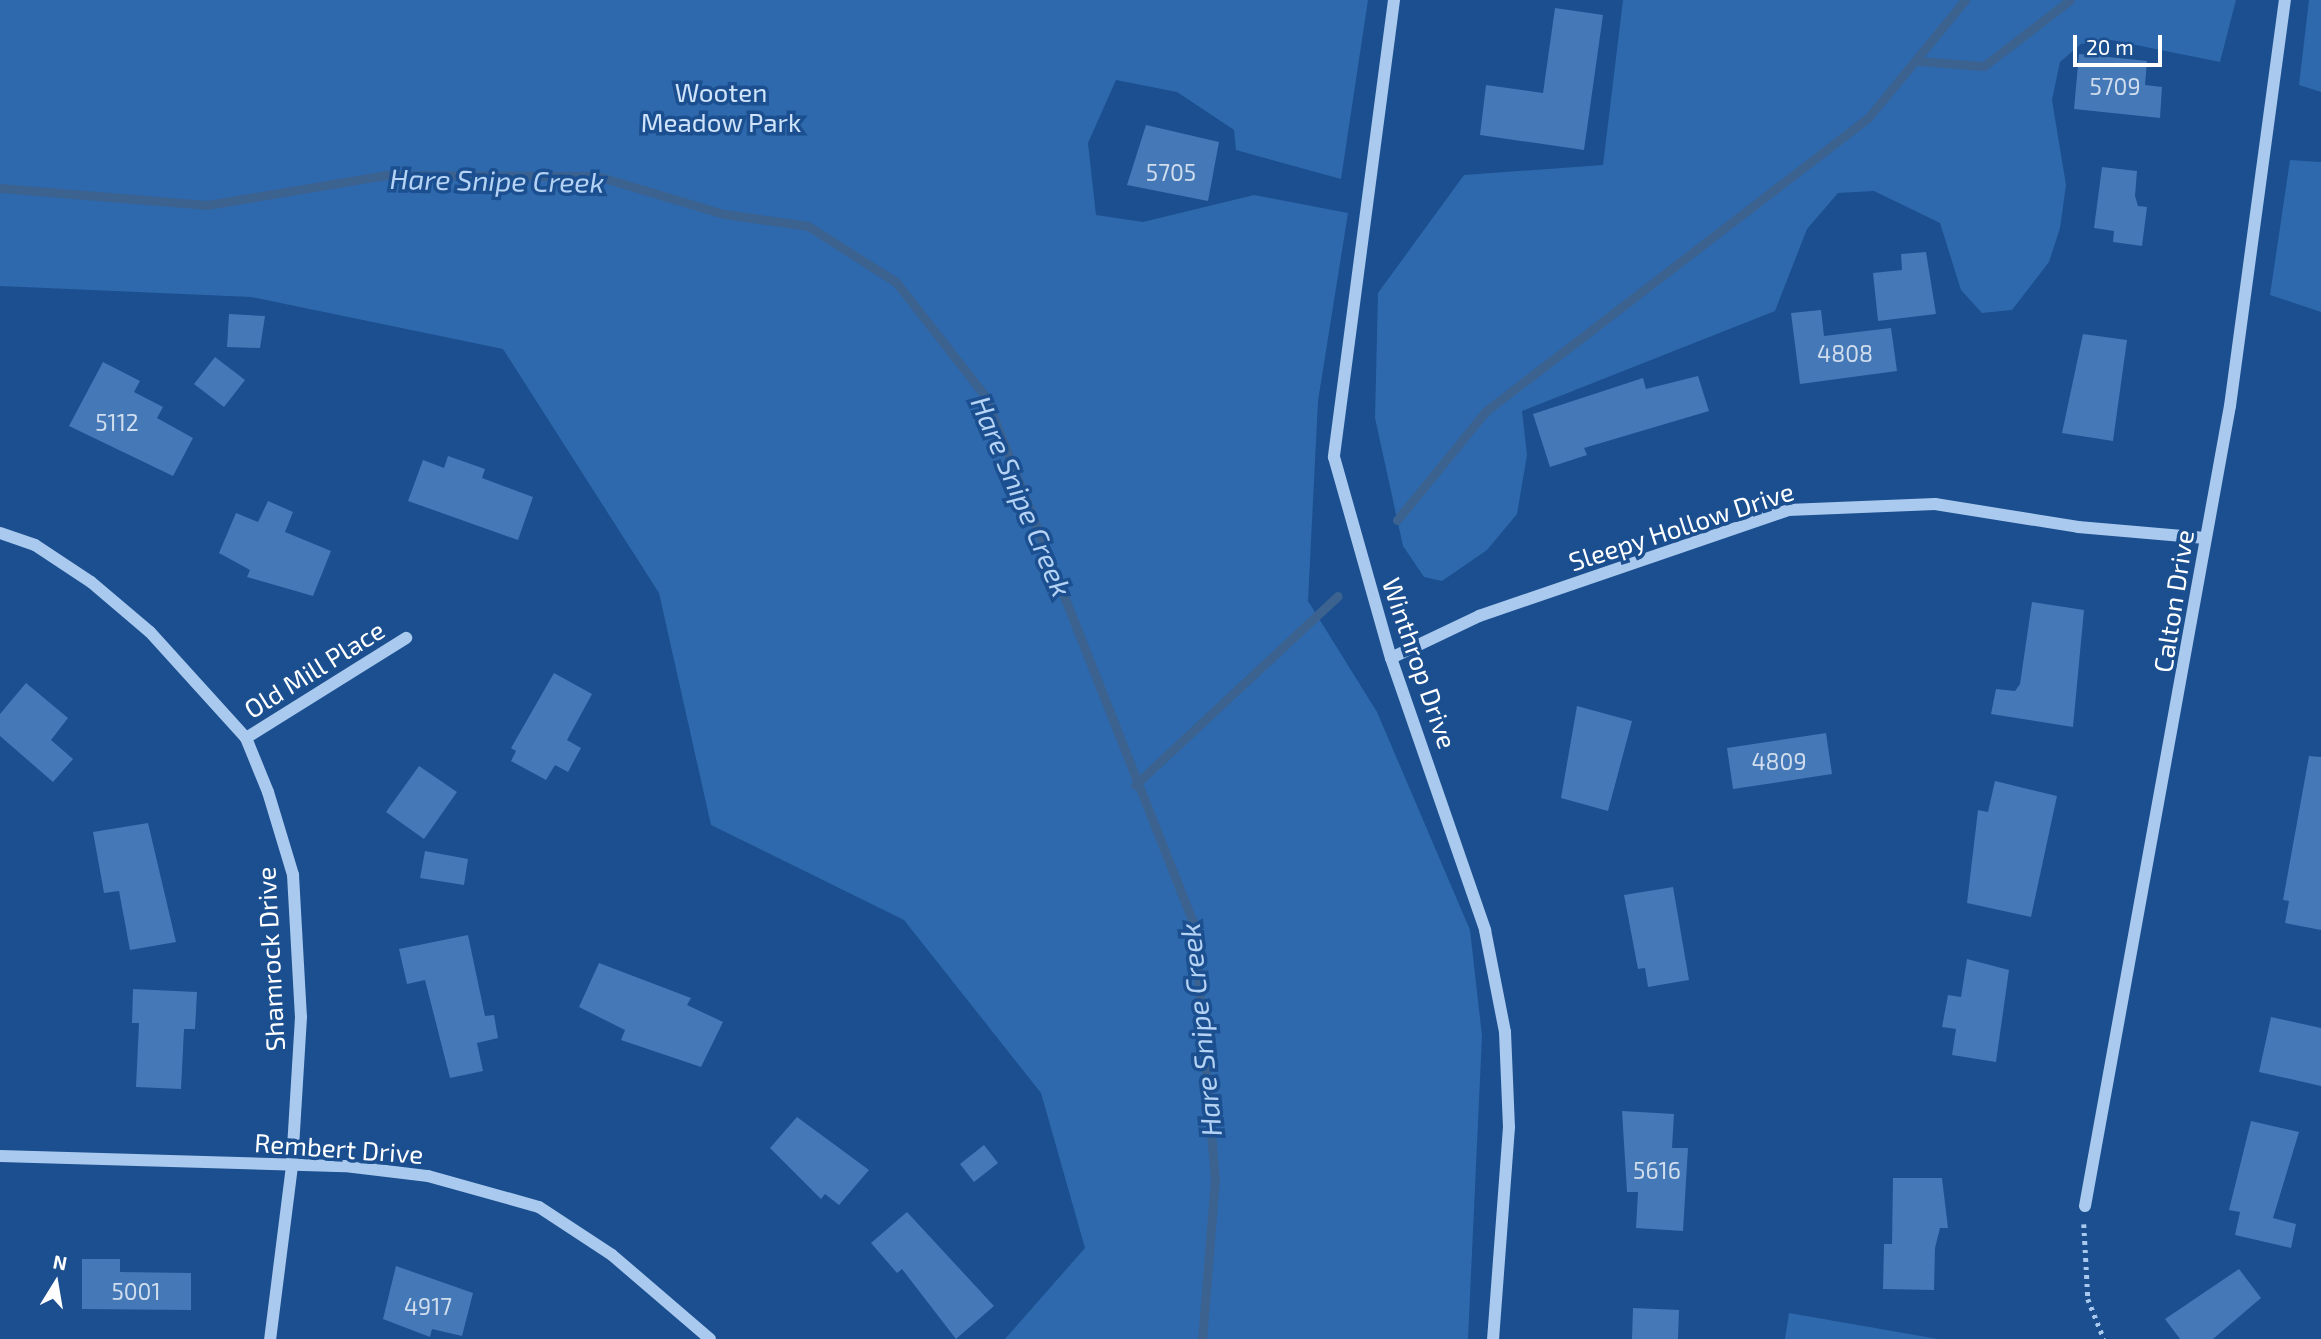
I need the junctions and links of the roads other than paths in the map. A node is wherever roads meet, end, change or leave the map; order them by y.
1 (1394, 0) edge
2 (2285, 0) edge
3 (0, 533) edge
4 (2206, 538) junction
5 (406, 638) dead end
6 (1391, 658) junction
7 (246, 738) junction
8 (0, 1156) edge
9 (292, 1166) junction
10 (2085, 1206) road end
11 (270, 1339) edge
12 (710, 1339) edge
13 (1493, 1339) edge

1 - 6 street, Winthrop Drive
2 - 4 street, Calton Drive
3 - 7 street, Shamrock Drive
4 - 6 street, Sleepy Hollow Drive
4 - 10 street, Calton Drive
5 - 7 street, Old Mill Place
6 - 13 street, Winthrop Drive
7 - 9 street, Shamrock Drive
8 - 9 street, Rembert Drive
9 - 11 street, Shamrock Drive
9 - 12 street, Rembert Drive

